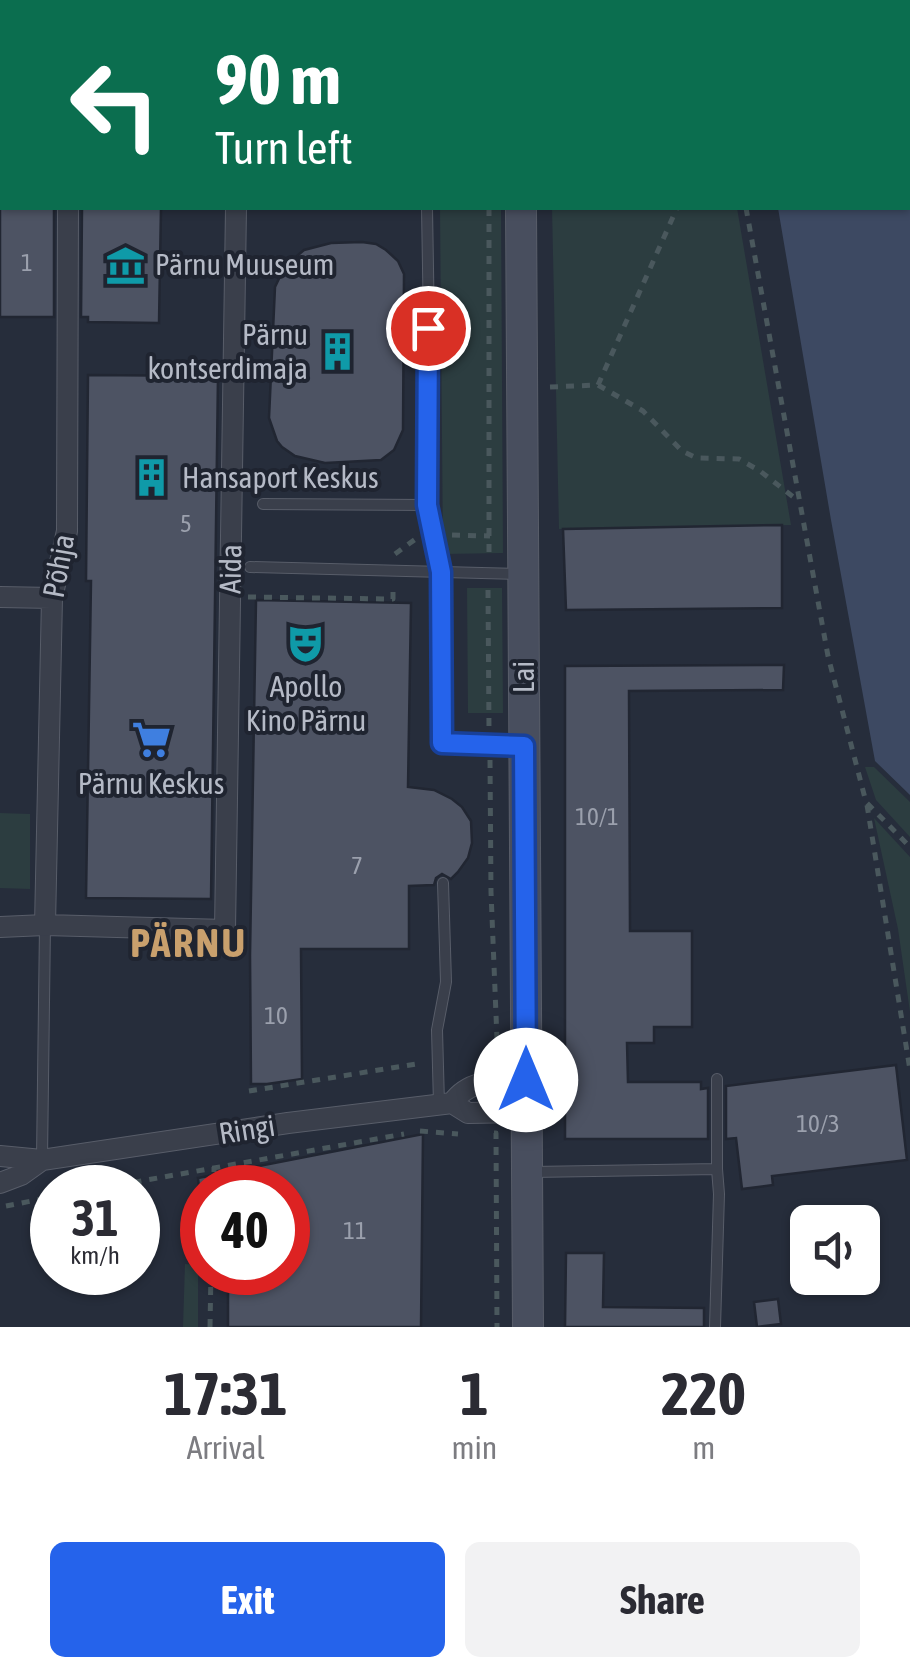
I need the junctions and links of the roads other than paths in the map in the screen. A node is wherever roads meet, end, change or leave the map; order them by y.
1 (68, 210) edge
2 (236, 210) edge
3 (426, 210) edge
4 (520, 210) edge
5 (263, 504) dead end
6 (427, 505) junction
7 (250, 567) dead end
8 (441, 572) junction
9 (524, 574) junction
10 (0, 597) edge
11 (52, 598) junction
12 (524, 746) junction
13 (443, 883) dead end
14 (45, 925) junction
15 (0, 928) edge
16 (717, 1079) dead end
17 (526, 1080) junction
18 (446, 1104) junction
19 (526, 1112) junction
20 (0, 1156) edge
21 (42, 1160) junction
22 (718, 1169) junction
23 (527, 1172) junction
24 (0, 1183) edge
25 (528, 1327) edge
26 (715, 1327) edge

1 - 11 street, Põhja
2 - 14 street, Aida
3 - 6 lane
4 - 9 street, Lai
5 - 6 lane
6 - 8 lane
7 - 8 lane
8 - 9 lane
8 - 12 lane
9 - 12 street, Lai
10 - 11 street
11 - 14 street, Põhja
12 - 17 street, Lai
13 - 18 lane
14 - 15 street
14 - 21 lane
16 - 22 lane
17 - 18 street, Ringi
17 - 19 street, Lai
18 - 19 street, Ringi
18 - 21 street, Ringi
19 - 23 street, Lai
20 - 21 street, Ringi
21 - 24 street, Ringi
22 - 23 lane
22 - 26 lane
23 - 25 street, Lai

